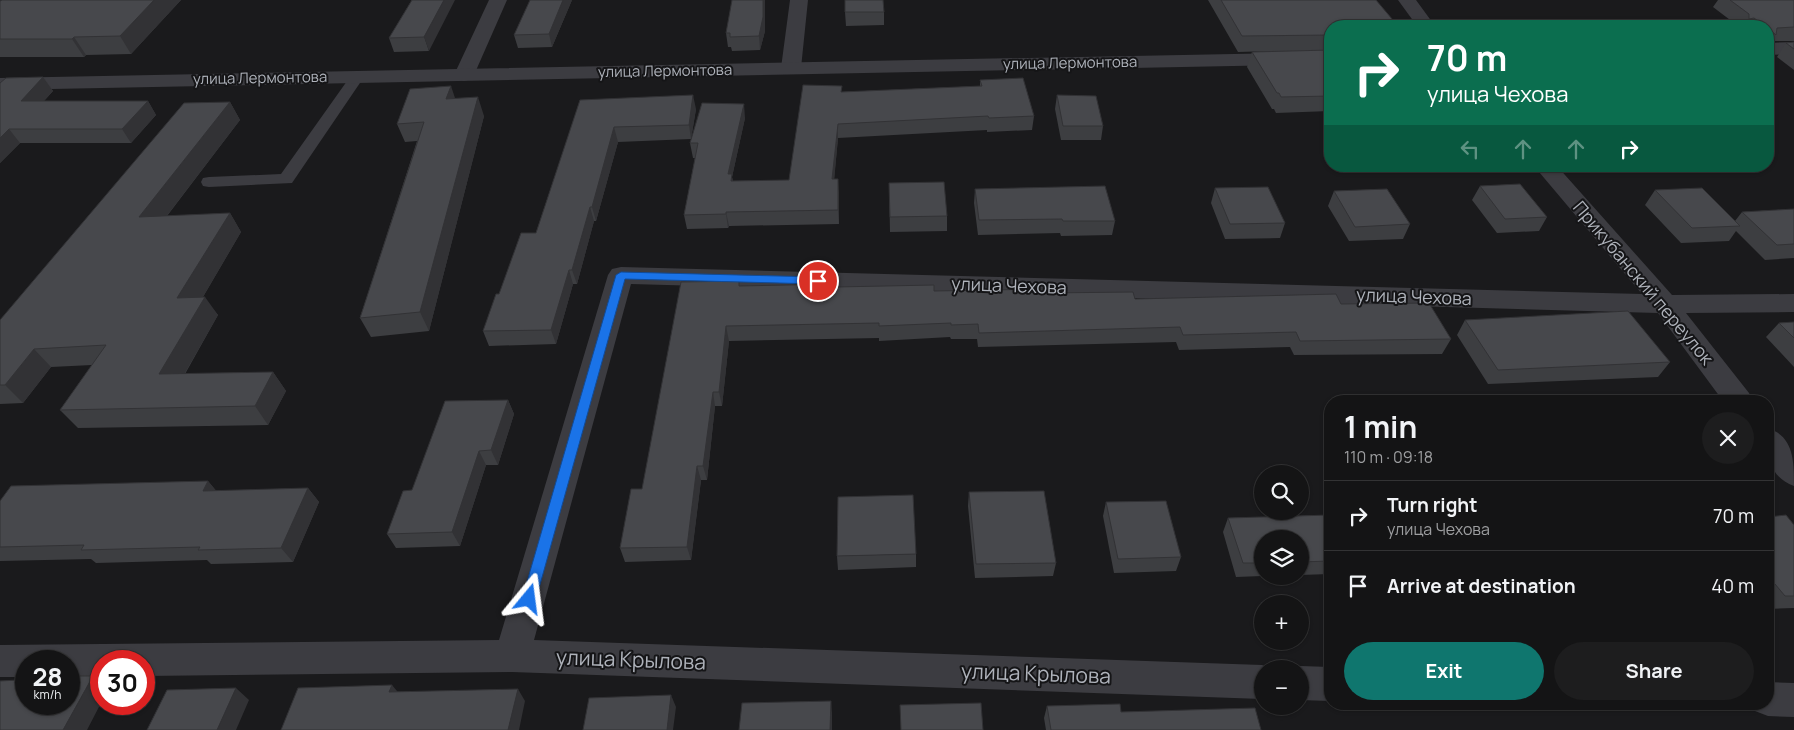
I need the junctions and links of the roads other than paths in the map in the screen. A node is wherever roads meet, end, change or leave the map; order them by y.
1 (498, 0) edge
2 (800, 0) edge
3 (1407, 0) edge
4 (1422, 20) edge
5 (1794, 48) edge
6 (1774, 49) edge
7 (1324, 58) edge
8 (791, 68) junction
9 (464, 74) junction
10 (357, 76) junction
11 (0, 84) edge
12 (1549, 172) edge
13 (208, 182) dead end
14 (1665, 304) junction
15 (1794, 304) edge
16 (1734, 395) edge
17 (1774, 447) edge
18 (1794, 474) edge
19 (512, 656) junction
20 (0, 661) edge
21 (1254, 682) edge
22 (1309, 683) edge
23 (1324, 684) edge
24 (1774, 699) edge
25 (1794, 700) edge

1 - 9 street
2 - 8 street
3 - 4 street
5 - 6 street
7 - 8 street, улица Лермонтова
8 - 9 street, улица Лермонтова
9 - 10 street, улица Лермонтова
10 - 11 street, улица Лермонтова
10 - 13 lane
12 - 14 street, Прикубанский переулок
14 - 15 street, улица Чехова
14 - 16 street, Прикубанский переулок
14 - 19 street, улица Чехова
17 - 18 street
19 - 20 street, улица Крылова
19 - 21 street, улица Крылова
22 - 23 street
24 - 25 street

